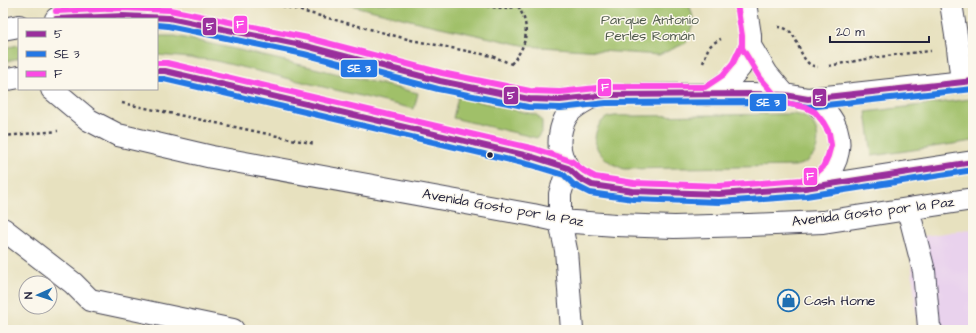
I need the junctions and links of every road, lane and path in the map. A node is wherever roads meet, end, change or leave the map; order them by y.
1 (271, 3) edge
2 (475, 3) edge
3 (532, 3) edge
4 (745, 3) edge
5 (951, 3) edge
6 (519, 7) junction
7 (78, 18) edge
8 (18, 26) edge
9 (3, 29) edge
10 (750, 41) junction
11 (958, 48) junction
12 (511, 64) junction
13 (702, 64) dead end
14 (516, 66) dead end
15 (825, 67) dead end
16 (820, 68) dead end
17 (158, 71) edge
18 (18, 77) edge
19 (3, 80) edge
20 (968, 82) edge
21 (53, 90) edge
22 (707, 95) junction
23 (785, 95) junction
24 (592, 97) junction
25 (808, 99) junction
26 (973, 162) edge
27 (568, 168) junction
28 (806, 188) junction
29 (973, 200) edge
30 (908, 209) junction
31 (560, 221) junction
32 (3, 229) edge
33 (233, 330) edge
34 (572, 330) edge
35 (931, 330) edge

1 - 12 path
2 - 6 path
3 - 6 path
4 - 10 main road
5 - 11 main road
6 - 12 path
7 - 24 main road
8 - 9 main road
10 - 13 path
10 - 16 path
10 - 22 main road
10 - 23 main road
11 - 15 path
11 - 20 main road
12 - 14 path
17 - 27 main road
18 - 19 main road
20 - 25 main road
21 - 31 main road, Avenida Gosto por la Paz
22 - 23 main road
22 - 24 main road
23 - 25 main road
24 - 27 main road
25 - 28 main road
26 - 28 main road
27 - 28 main road
27 - 31 main road
29 - 30 main road, Avenida Gosto por la Paz
30 - 31 main road, Avenida Gosto por la Paz
30 - 35 main road
31 - 34 main road
32 - 33 main road

